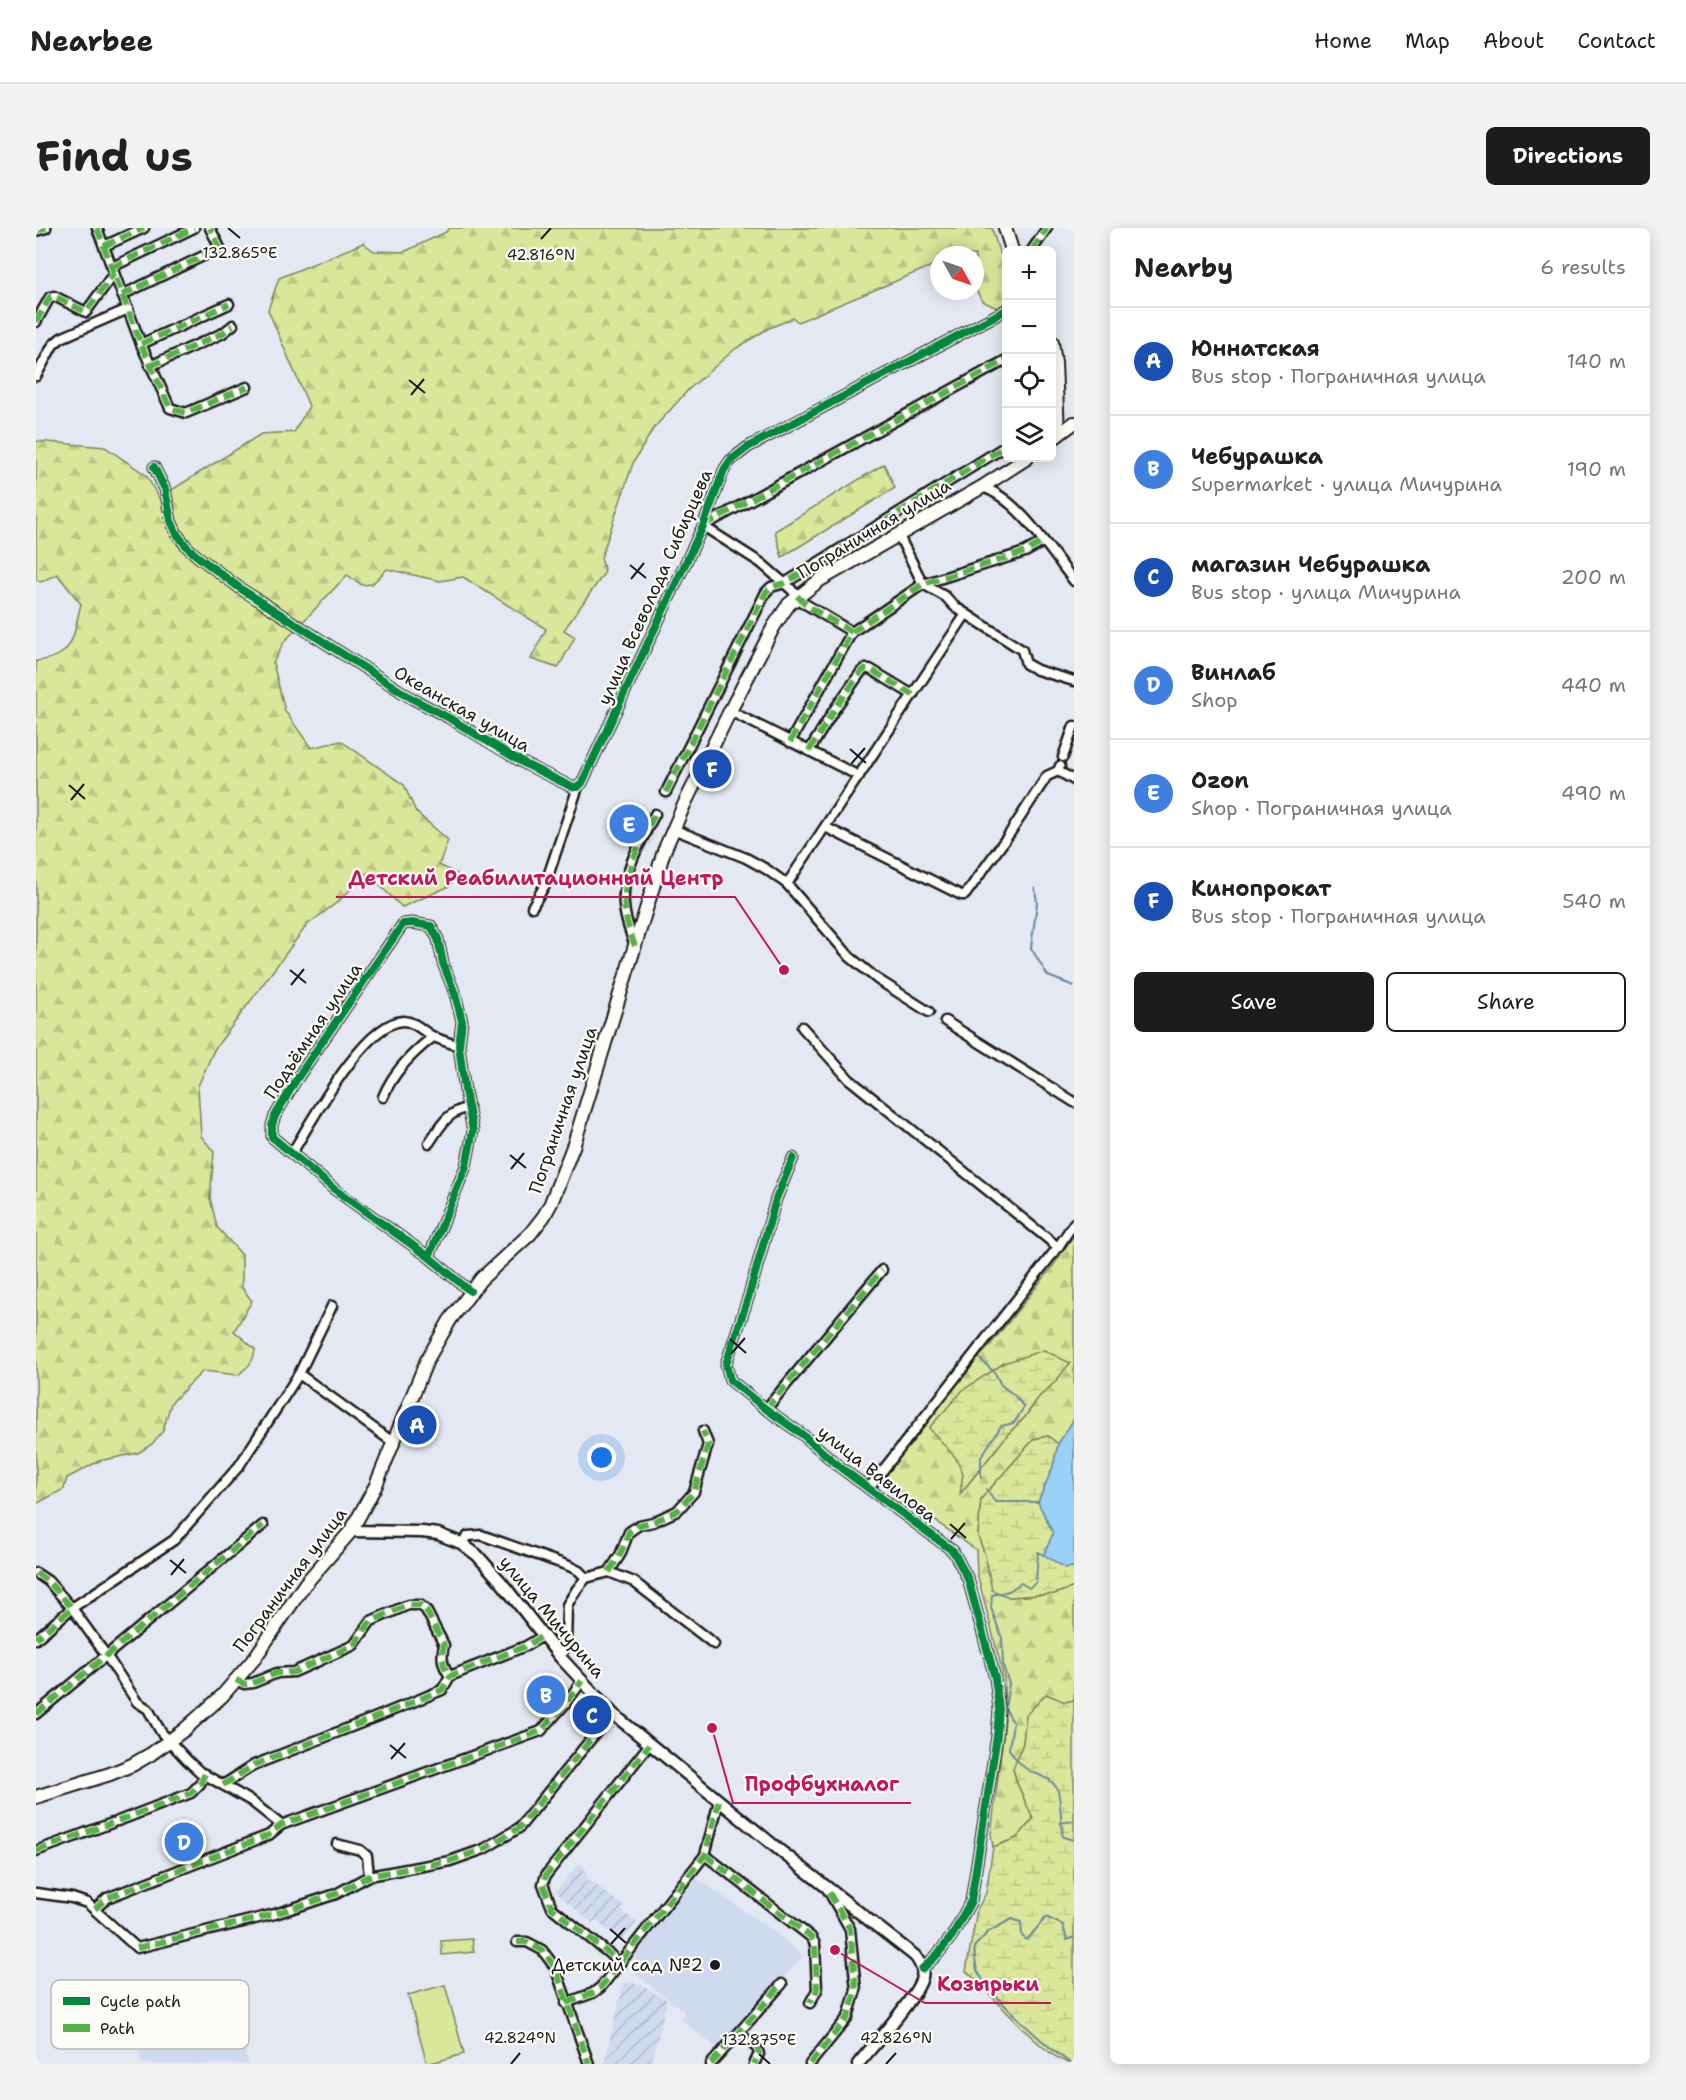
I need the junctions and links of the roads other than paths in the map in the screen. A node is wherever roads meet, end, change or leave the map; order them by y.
1 (46, 228) edge
2 (97, 228) edge
3 (144, 228) edge
4 (194, 228) edge
5 (210, 228) edge
6 (1005, 228) edge
7 (1047, 228) edge
8 (36, 231) edge
9 (104, 246) junction
10 (1011, 246) edge
11 (1035, 246) edge
12 (113, 270) junction
13 (122, 295) junction
14 (229, 304) dead end
15 (128, 309) junction
16 (1002, 312) edge
17 (36, 322) edge
18 (233, 325) dead end
19 (141, 344) junction
20 (1054, 354) edge
21 (1002, 362) edge
22 (150, 366) junction
23 (36, 376) edge
24 (247, 387) dead end
25 (1055, 408) edge
26 (1074, 423) edge
27 (1056, 436) edge
28 (1002, 448) edge
29 (1021, 462) edge
30 (154, 467) dead end
31 (982, 487) junction
32 (703, 526) junction
33 (898, 534) junction
34 (1043, 542) junction
35 (1074, 581) edge
36 (785, 583) junction
37 (923, 584) junction
38 (797, 596) junction
39 (966, 614) junction
40 (852, 632) junction
41 (1074, 681) edge
42 (913, 695) junction
43 (730, 711) junction
44 (1074, 726) edge
45 (790, 742) junction
46 (809, 751) junction
47 (1063, 757) dead end
48 (859, 776) junction
49 (1074, 780) edge
50 (580, 785) junction
51 (666, 792) dead end
52 (655, 814) dead end
53 (825, 827) junction
54 (673, 829) junction
55 (787, 884) junction
56 (532, 907) dead end
57 (635, 946) junction
58 (929, 1012) dead end
59 (945, 1021) dead end
60 (802, 1027) dead end
61 (433, 1036) junction
62 (459, 1046) junction
63 (383, 1097) dead end
64 (1074, 1102) edge
65 (469, 1107) junction
66 (429, 1143) dead end
67 (292, 1152) junction
68 (793, 1158) dead end
69 (1074, 1223) edge
70 (1058, 1247) junction
71 (429, 1257) junction
72 (882, 1270) dead end
73 (470, 1292) junction
74 (332, 1306) dead end
75 (299, 1374) junction
76 (766, 1409) junction
77 (703, 1431) dead end
78 (394, 1443) junction
79 (869, 1488) junction
80 (263, 1525) dead end
81 (351, 1531) junction
82 (461, 1543) junction
83 (609, 1572) junction
84 (36, 1573) edge
85 (586, 1578) junction
86 (72, 1608) junction
87 (543, 1636) junction
88 (36, 1639) edge
89 (714, 1644) dead end
90 (106, 1655) junction
91 (560, 1657) junction
92 (450, 1676) junction
93 (236, 1680) junction
94 (582, 1682) junction
95 (612, 1713) junction
96 (36, 1714) edge
97 (170, 1742) junction
98 (649, 1745) junction
99 (205, 1774) junction
100 (223, 1785) junction
101 (36, 1797) edge
102 (719, 1801) junction
103 (281, 1825) junction
104 (337, 1844) dead end
105 (36, 1851) edge
106 (705, 1855) junction
107 (369, 1876) junction
108 (826, 1887) junction
109 (36, 1893) edge
110 (95, 1909) junction
111 (517, 1942) dead end
112 (612, 1956) dead end
113 (922, 1969) junction
114 (782, 1984) dead end
115 (566, 2003) junction
116 (810, 2003) dead end
117 (739, 2033) junction
118 (589, 2064) edge
119 (711, 2064) edge
120 (754, 2064) edge
121 (810, 2064) edge
122 (858, 2064) edge

1 - 8 street
2 - 9 street
3 - 9 street
4 - 12 street
5 - 13 street
6 - 10 main road
7 - 11 street
9 - 12 street
12 - 13 street
12 - 17 street
13 - 15 street
14 - 19 street
15 - 19 street
15 - 23 street
16 - 32 street, улица Всеволода Сибирцева
18 - 22 street
19 - 22 street
20 - 25 main road
21 - 32 street, улица Всеволода Сибирцева
22 - 24 street
26 - 27 main road
28 - 36 street
29 - 31 main road, Пограничная улица
30 - 50 street, Океанская улица
31 - 33 main road, Пограничная улица
31 - 34 street
32 - 36 street
32 - 50 street, улица Всеволода Сибирцева
33 - 37 street
33 - 38 main road, Пограничная улица
34 - 35 street
34 - 37 street
36 - 38 street
36 - 51 street
37 - 39 street
37 - 40 street
38 - 40 street
38 - 43 main road, Пограничная улица
39 - 41 street
39 - 42 street
40 - 45 street
42 - 46 street
42 - 48 street
43 - 45 street
43 - 54 main road, Пограничная улица
44 - 47 street
45 - 46 street
46 - 48 street
48 - 53 street
49 - 53 street
50 - 56 street, улица Всеволода Сибирцева
52 - 57 street
53 - 55 street
54 - 55 street
54 - 57 main road, Пограничная улица
55 - 58 street
57 - 73 main road, Пограничная улица
59 - 64 street
60 - 70 street
61 - 62 street
61 - 63 street
61 - 67 street
62 - 65 street
62 - 67 street, Подъёмная улица
65 - 66 street
65 - 71 street
67 - 71 street, Подъёмная улица
68 - 76 street, улица Вавилова
69 - 70 street, улица Вавилова
70 - 79 street, улица Вавилова
71 - 73 street, Подъёмная улица
72 - 76 street
73 - 78 main road, Пограничная улица
74 - 75 street
75 - 78 street
75 - 86 street
76 - 79 street, улица Вавилова
77 - 83 street
78 - 81 main road, Пограничная улица
79 - 113 street, улица Вавилова
80 - 90 street
81 - 82 street, улица Мичурина
81 - 93 main road, Пограничная улица
82 - 85 street
82 - 87 street, улица Мичурина
83 - 85 street
83 - 89 street
84 - 86 street
85 - 91 street
86 - 88 street
86 - 90 street
87 - 91 street, улица Мичурина
87 - 92 street
90 - 96 street
90 - 97 street
91 - 94 street, улица Мичурина
92 - 93 street
92 - 100 street
93 - 97 main road, Пограничная улица
94 - 95 street, улица Мичурина
94 - 103 street
95 - 98 street, улица Мичурина
95 - 107 street
97 - 99 street
97 - 101 main road, Пограничная улица
98 - 102 street, улица Мичурина
98 - 112 street
99 - 100 street
99 - 105 street
100 - 103 street
102 - 106 street
102 - 108 street, улица Мичурина
103 - 110 street
104 - 107 street
106 - 115 street
106 - 116 street
107 - 110 street
108 - 113 street, улица Мичурина
108 - 121 street
109 - 110 street
111 - 115 street
113 - 122 street
114 - 117 street
115 - 118 street
117 - 119 street
117 - 120 street

